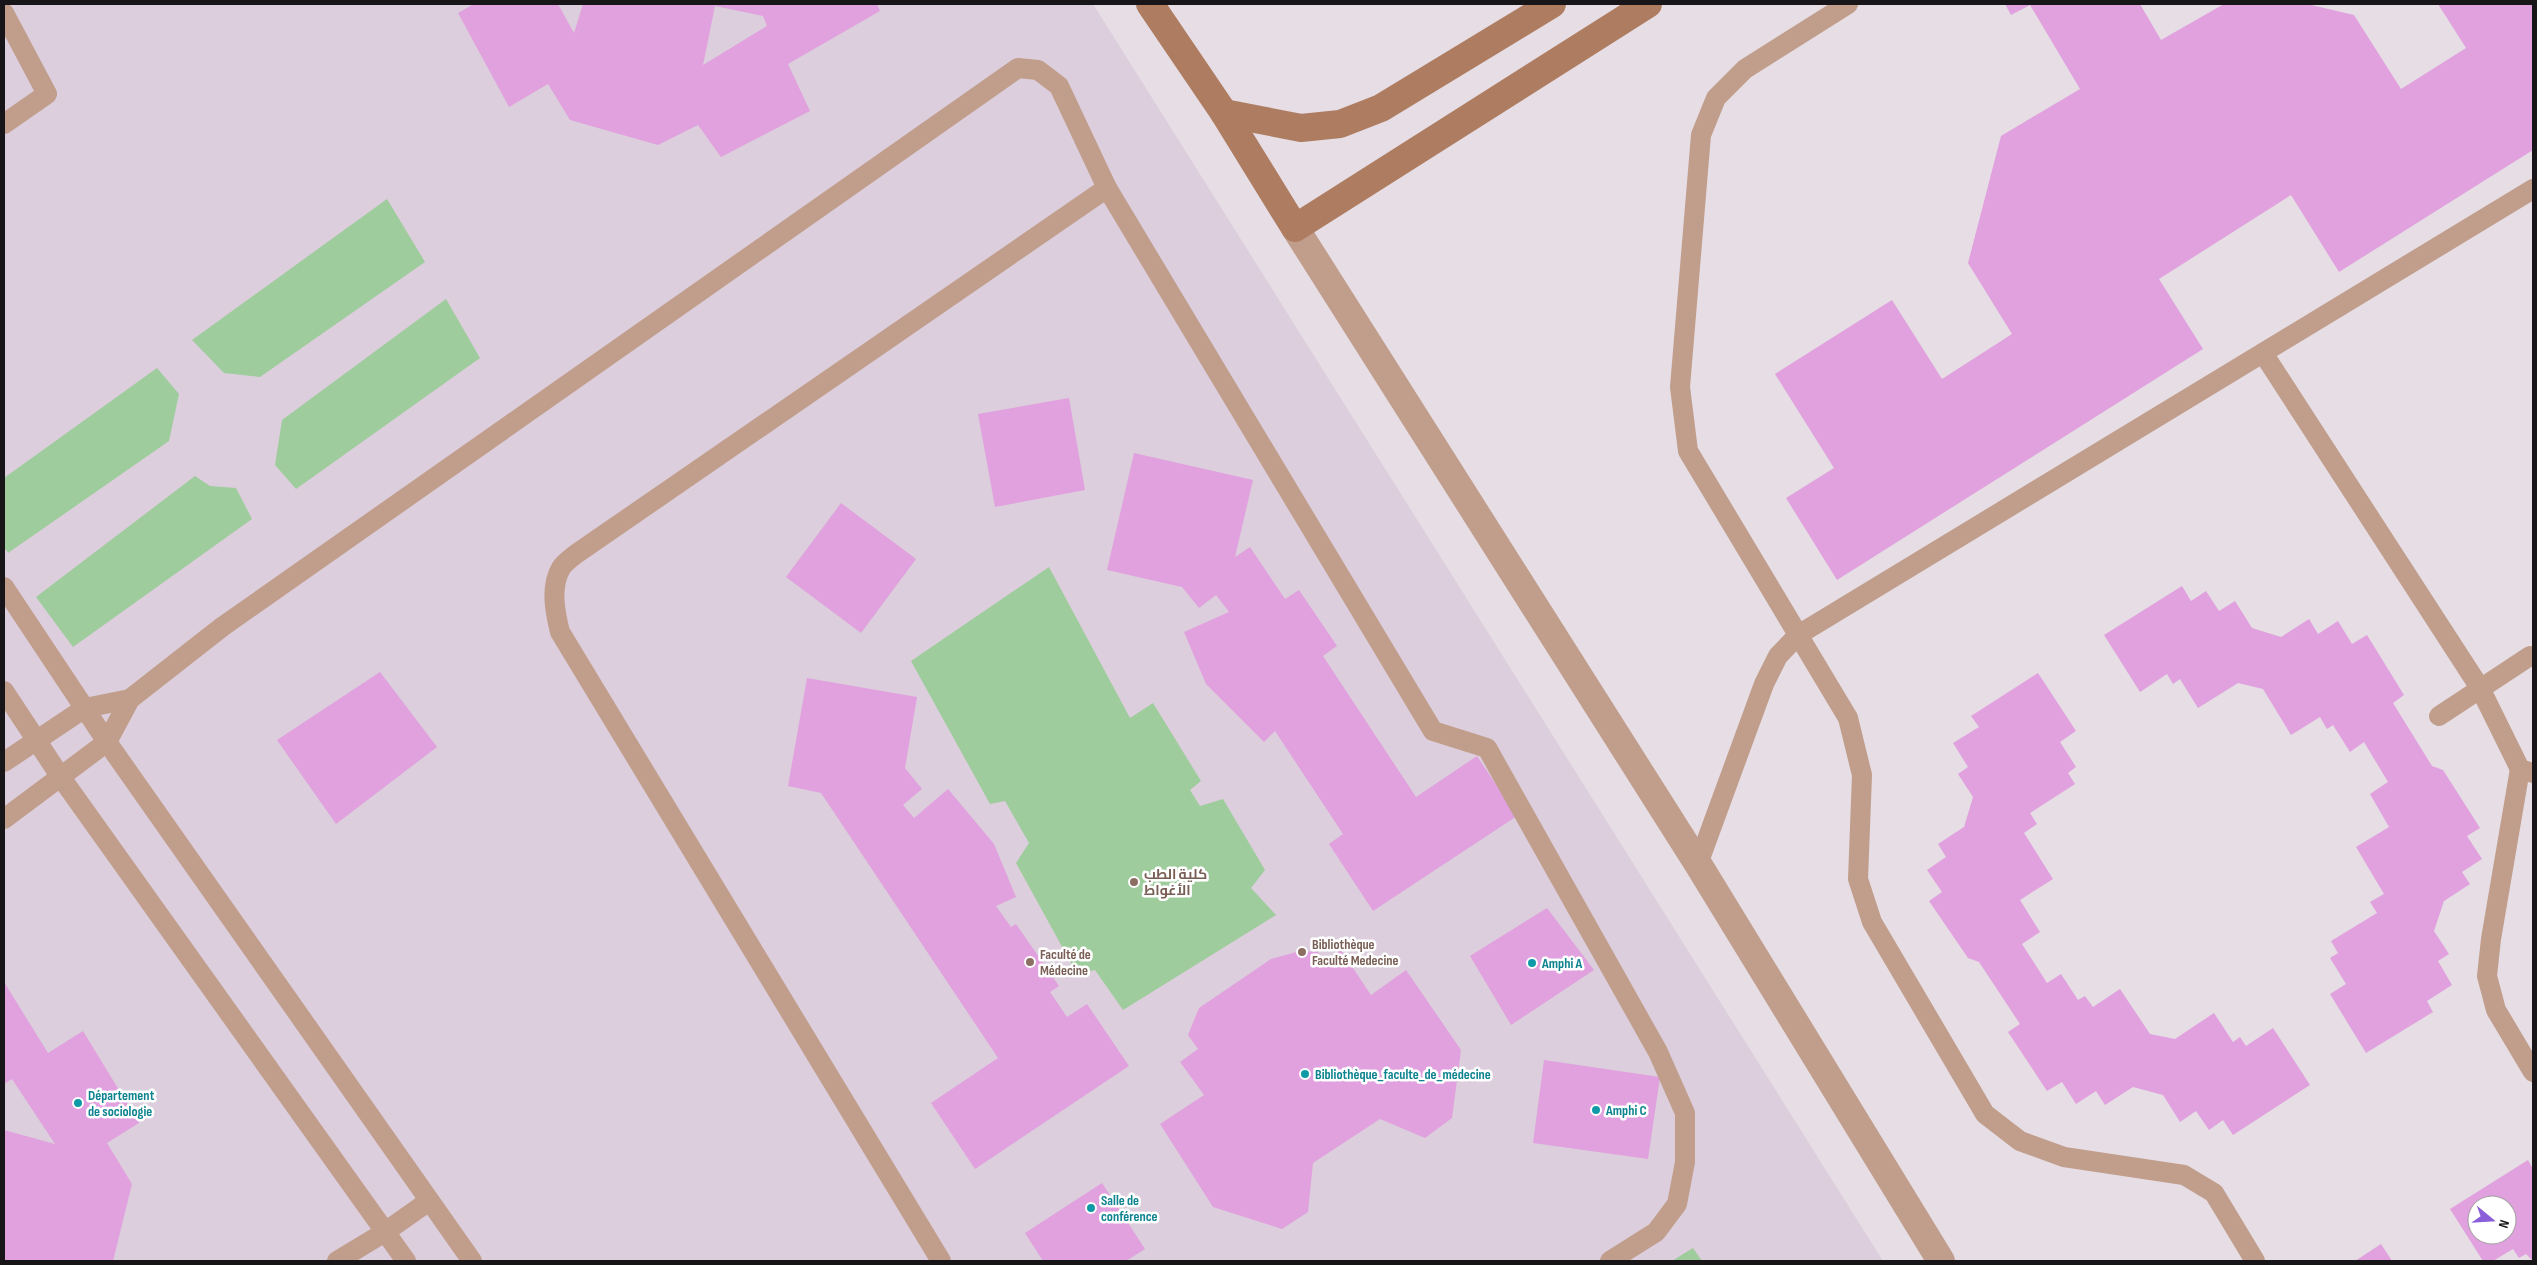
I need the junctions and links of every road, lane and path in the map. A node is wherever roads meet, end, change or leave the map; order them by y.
1 (1150, 4) edge
2 (1552, 4) edge
3 (1648, 4) edge
4 (1848, 4) edge
5 (4, 14) edge
6 (1224, 113) junction
7 (4, 124) edge
8 (1107, 188) junction
9 (2533, 190) edge
10 (1295, 228) junction
11 (2263, 353) junction
12 (4, 587) edge
13 (1798, 635) junction
14 (2530, 656) dead end
15 (2480, 688) junction
16 (4, 691) edge
17 (130, 699) junction
18 (85, 708) junction
19 (2439, 716) dead end
20 (37, 738) junction
21 (107, 742) junction
22 (4, 762) edge
23 (2527, 771) edge
24 (60, 776) junction
25 (4, 818) edge
26 (1698, 864) junction
27 (2533, 1072) edge
28 (428, 1201) junction
29 (385, 1232) junction
30 (337, 1261) edge
31 (406, 1261) edge
32 (472, 1261) edge
33 (941, 1261) edge
34 (1610, 1261) edge
35 (1941, 1261) edge
36 (2255, 1261) edge

1 - 6 main road
2 - 6 main road
3 - 10 main road
4 - 13 lane
5 - 7 lane
6 - 10 main road
8 - 17 lane
8 - 33 lane
8 - 34 lane
9 - 11 lane
10 - 26 street
11 - 13 lane
11 - 15 lane
12 - 18 lane
13 - 26 lane
13 - 36 lane
14 - 15 lane
15 - 19 lane
15 - 23 lane
16 - 20 lane
17 - 18 lane
17 - 21 lane
18 - 20 lane
18 - 21 lane
20 - 22 lane
20 - 24 lane
21 - 24 lane
21 - 28 lane
23 - 27 lane
24 - 25 lane
24 - 29 lane
26 - 35 street
28 - 29 lane
28 - 32 lane
29 - 30 lane
29 - 31 lane

